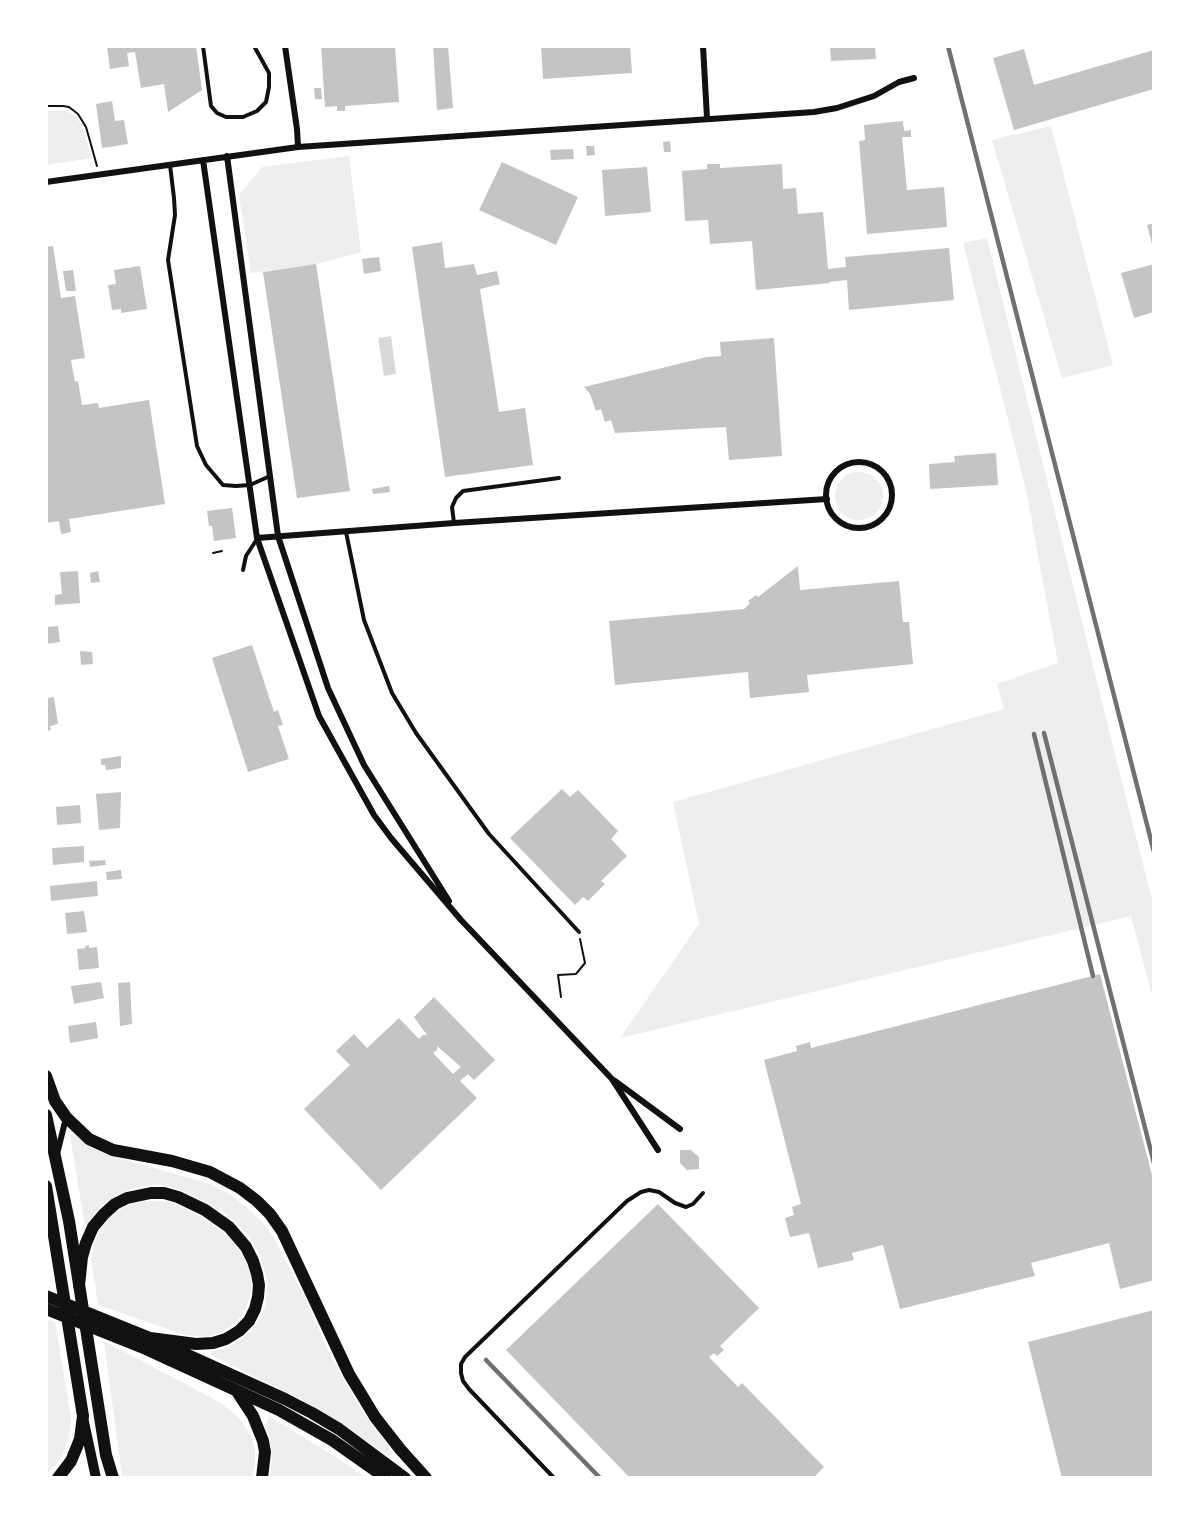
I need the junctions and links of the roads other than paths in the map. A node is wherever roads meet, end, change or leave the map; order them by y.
1 (203, 46) edge
2 (254, 46) edge
3 (285, 46) edge
4 (703, 46) edge
5 (914, 78) dead end
6 (707, 118) junction
7 (298, 147) junction
8 (227, 156) junction
9 (203, 160) junction
10 (170, 165) junction
11 (46, 182) edge
12 (270, 476) junction
13 (559, 478) dead end
14 (250, 484) junction
15 (827, 500) junction
16 (454, 523) junction
17 (346, 531) junction
18 (278, 536) junction
19 (257, 538) junction
20 (243, 570) dead end
21 (461, 920) junction
22 (579, 932) road end
23 (46, 1076) edge
24 (612, 1079) junction
25 (46, 1115) edge
26 (66, 1118) junction
27 (680, 1129) dead end
28 (658, 1150) dead end
29 (56, 1158) junction
30 (46, 1186) edge
31 (703, 1193) dead end
32 (80, 1290) junction
33 (46, 1296) edge
34 (46, 1309) edge
35 (150, 1338) junction
36 (235, 1389) junction
37 (83, 1416) junction
38 (58, 1478) edge
39 (96, 1478) edge
40 (111, 1478) edge
41 (262, 1478) edge
42 (386, 1478) edge
43 (405, 1478) edge
44 (426, 1478) edge
45 (554, 1478) edge

1 - 2 lane
3 - 7 street
4 - 6 street
5 - 6 street
6 - 7 street
7 - 8 street
8 - 9 street
8 - 12 street
9 - 10 street
9 - 14 street
10 - 11 street
10 - 14 lane
12 - 14 lane
12 - 18 street
13 - 16 lane
14 - 19 street
15 - 15 street
15 - 16 street
16 - 17 street
17 - 18 street
17 - 22 lane
18 - 19 street
18 - 21 street
19 - 20 lane
19 - 21 street
21 - 24 street
23 - 26 main road
24 - 27 street
24 - 28 street
25 - 29 main road
26 - 29 street
26 - 44 main road
29 - 32 main road
30 - 37 main road
31 - 45 lane
32 - 35 main road
32 - 40 main road
33 - 35 main road
34 - 36 main road
35 - 43 main road
36 - 41 main road
36 - 42 main road
37 - 38 main road
37 - 39 main road

